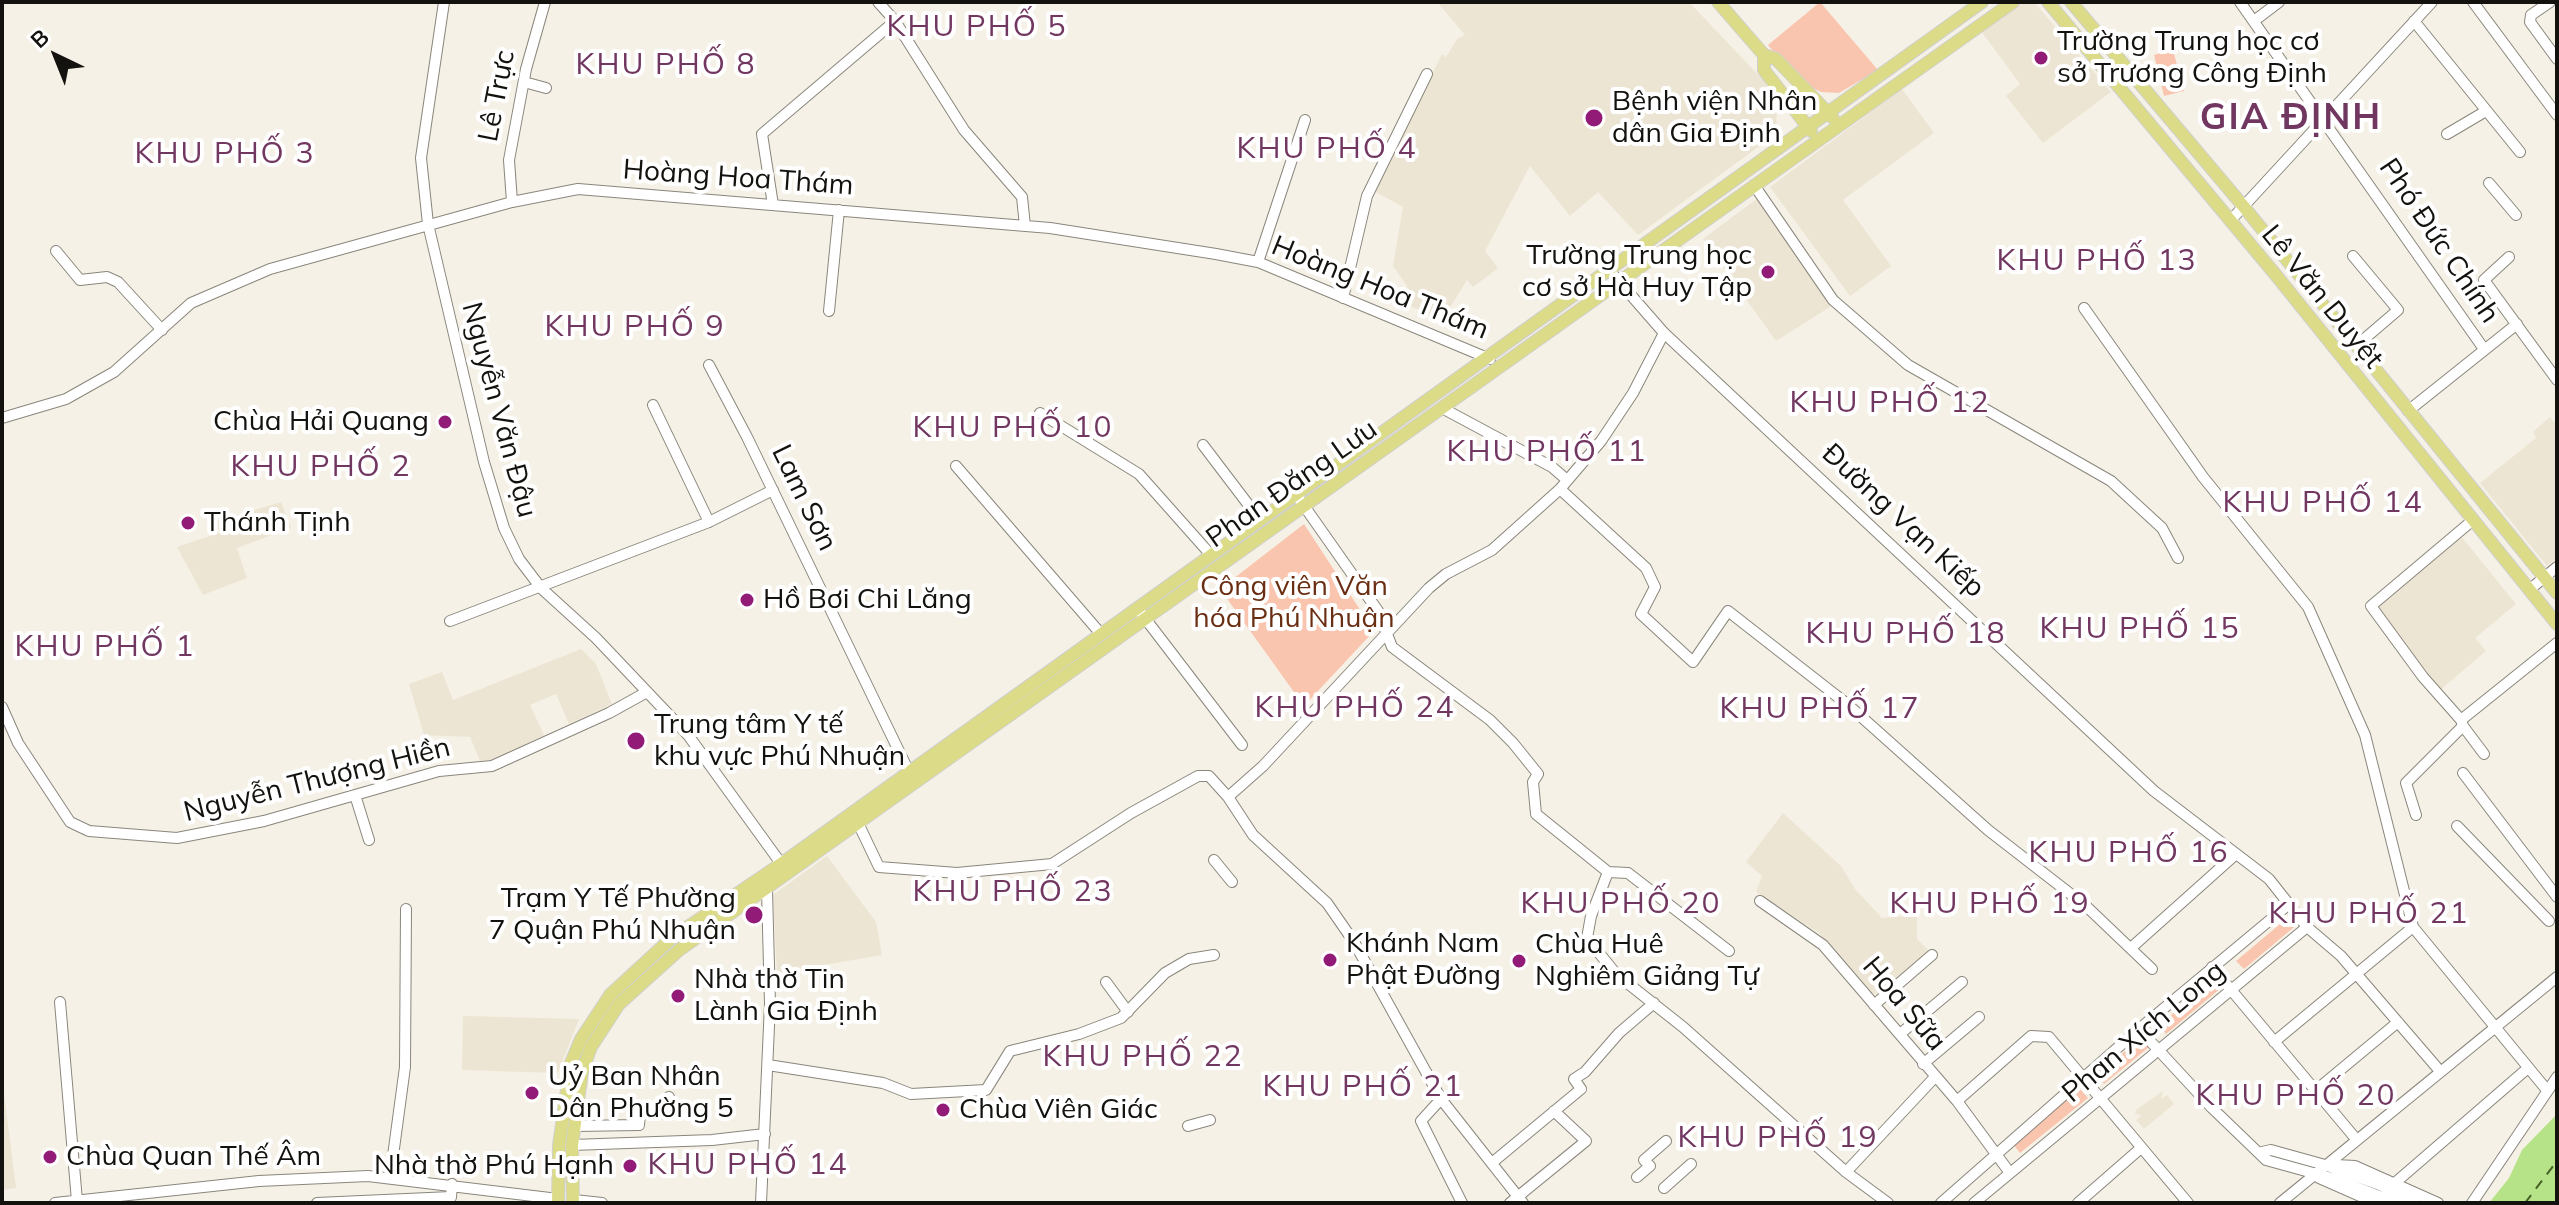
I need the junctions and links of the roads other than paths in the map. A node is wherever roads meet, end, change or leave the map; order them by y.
1 (444, 2) edge
2 (545, 2) edge
3 (878, 2) edge
4 (1718, 2) edge
5 (1982, 2) edge
6 (2013, 2) edge
7 (2048, 2) edge
8 (2071, 2) edge
9 (2240, 2) edge
10 (2279, 2) edge
11 (2432, 2) edge
12 (2473, 2) edge
13 (2550, 2) edge
14 (895, 21) junction
15 (2254, 21) junction
16 (2414, 21) junction
17 (1764, 55) junction
18 (2557, 59) edge
19 (1427, 74) dead end
20 (524, 82) junction
21 (546, 88) dead end
22 (2486, 111) junction
23 (1827, 112) junction
24 (2557, 115) edge
25 (1305, 120) dead end
26 (2325, 122) junction
27 (1840, 125) junction
28 (1808, 126) junction
29 (2183, 134) junction
30 (2447, 134) dead end
31 (1818, 140) junction
32 (2169, 146) junction
33 (2520, 152) dead end
34 (2489, 183) dead end
35 (1754, 185) junction
36 (1709, 199) junction
37 (512, 202) junction
38 (773, 205) junction
39 (2244, 207) junction
40 (839, 210) junction
41 (1717, 211) junction
42 (2516, 215) dead end
43 (2230, 221) junction
44 (428, 224) junction
45 (1025, 226) junction
46 (56, 251) dead end
47 (2353, 256) dead end
48 (2509, 257) dead end
49 (1258, 262) junction
50 (1609, 270) junction
51 (1618, 281) junction
52 (1343, 298) junction
53 (2084, 308) dead end
54 (829, 311) dead end
55 (2517, 324) junction
56 (162, 330) junction
57 (1664, 333) junction
58 (2356, 346) junction
59 (2484, 349) junction
60 (1493, 363) junction
61 (709, 365) dead end
62 (2557, 380) edge
63 (653, 405) dead end
64 (1442, 408) junction
65 (2408, 411) junction
66 (1040, 413) dead end
67 (2, 418) edge
68 (1203, 445) dead end
69 (956, 466) dead end
70 (1563, 485) junction
71 (773, 490) junction
72 (1299, 499) junction
73 (1260, 520) junction
74 (2473, 520) junction
75 (709, 522) junction
76 (2516, 542) junction
77 (1211, 555) junction
78 (2500, 555) junction
79 (2178, 558) dead end
80 (2557, 567) edge
81 (2544, 577) junction
82 (541, 588) junction
83 (2529, 590) junction
84 (2557, 593) edge
85 (1141, 613) junction
86 (450, 621) dead end
87 (2557, 624) edge
88 (1101, 634) junction
89 (1384, 635) junction
90 (2557, 643) edge
91 (647, 692) junction
92 (2, 707) edge
93 (2462, 723) junction
94 (1242, 745) dead end
95 (2484, 754) dead end
96 (2463, 773) dead end
97 (912, 777) junction
98 (355, 795) junction
99 (1228, 797) junction
100 (2416, 815) dead end
101 (858, 823) junction
102 (2457, 826) dead end
103 (369, 840) dead end
104 (2236, 854) junction
105 (1214, 860) dead end
106 (785, 869) junction
107 (1608, 872) junction
108 (759, 879) junction
109 (1232, 882) dead end
110 (767, 890) junction
111 (2557, 897) edge
112 (1760, 901) dead end
113 (2288, 905) junction
114 (406, 909) dead end
115 (2549, 921) dead end
116 (2307, 927) junction
117 (2413, 927) junction
118 (2132, 947) junction
119 (1729, 951) dead end
120 (1214, 955) dead end
121 (1932, 955) dead end
122 (2212, 967) junction
123 (2152, 969) dead end
124 (2355, 973) junction
125 (2557, 977) edge
126 (1106, 982) dead end
127 (1962, 982) dead end
128 (2231, 990) junction
129 (60, 1002) dead end
130 (1654, 1003) junction
131 (1874, 1005) junction
132 (1128, 1012) junction
133 (1979, 1017) dead end
134 (2398, 1022) junction
135 (2493, 1027) junction
136 (2139, 1029) junction
137 (1900, 1034) junction
138 (2274, 1042) junction
139 (2158, 1053) junction
140 (1923, 1064) junction
141 (768, 1065) junction
142 (2528, 1068) junction
143 (2439, 1070) junction
144 (1935, 1077) junction
145 (2557, 1077) edge
146 (2082, 1079) junction
147 (2546, 1089) junction
148 (2315, 1091) junction
149 (669, 1097) dead end
150 (1441, 1099) junction
151 (2101, 1100) junction
152 (1957, 1101) junction
153 (1554, 1111) junction
154 (1210, 1120) dead end
155 (575, 1126) junction
156 (1188, 1126) dead end
157 (765, 1134) junction
158 (2356, 1139) junction
159 (1666, 1141) dead end
160 (572, 1145) junction
161 (2141, 1148) junction
162 (2262, 1152) junction
163 (1996, 1154) junction
164 (1493, 1162) junction
165 (1691, 1164) dead end
166 (2325, 1165) junction
167 (1846, 1172) junction
168 (2010, 1173) junction
169 (2315, 1174) junction
170 (2337, 1174) junction
171 (372, 1177) junction
172 (1637, 1177) dead end
173 (390, 1178) junction
174 (409, 1179) junction
175 (2396, 1182) junction
176 (452, 1184) junction
177 (1664, 1188) dead end
178 (407, 1198) junction
179 (370, 1199) junction
180 (77, 1201) edge
181 (558, 1201) edge
182 (1517, 1201) edge
183 (2182, 1201) edge
184 (574, 1202) edge
185 (55, 1203) edge
186 (317, 1203) edge
187 (602, 1203) edge
188 (761, 1203) edge
189 (1462, 1203) edge
190 (1888, 1203) edge
191 (1941, 1203) edge
192 (1974, 1203) edge
193 (2078, 1203) edge
194 (2280, 1203) edge
195 (2376, 1203) edge
196 (2397, 1203) edge
197 (2416, 1203) edge
198 (2438, 1203) edge
199 (2472, 1203) edge

1 - 44 street, Nguyễn Văn Đậu
2 - 20 street, Lê Trực
3 - 14 street
4 - 17 main road
5 - 23 main road, Phan Đăng Lưu
6 - 27 main road, Phan Đăng Lưu
7 - 32 main road, Lê Văn Duyệt
8 - 29 main road, Lê Văn Duyệt
9 - 15 street, Phó Đức Chính
10 - 15 street
11 - 16 street
12 - 24 street
13 - 18 street
14 - 38 street
14 - 45 street
15 - 26 street, Phó Đức Chính
16 - 22 street
16 - 26 street
17 - 23 main road
17 - 28 main road
19 - 52 street
20 - 21 street
20 - 37 street, Lê Trực
22 - 30 street
22 - 33 street
23 - 27 main road
23 - 28 main road, Phan Đăng Lưu
25 - 49 street
26 - 39 street
26 - 59 street, Phó Đức Chính
27 - 31 main road, Phan Đăng Lưu
28 - 31 main road
28 - 36 main road, Phan Đăng Lưu
29 - 32 main road
29 - 39 main road, Lê Văn Duyệt
31 - 35 main road, Phan Đăng Lưu
32 - 43 main road, Lê Văn Duyệt
34 - 42 street
35 - 41 main road, Phan Đăng Lưu
35 - 79 street
36 - 41 main road
36 - 50 main road, Phan Đăng Lưu
37 - 38 street, Hoàng Hoa Thám
37 - 44 street, Hoàng Hoa Thám
38 - 40 street, Hoàng Hoa Thám
39 - 43 street
39 - 58 main road, Lê Văn Duyệt
40 - 45 street, Hoàng Hoa Thám
40 - 54 street
41 - 51 main road, Phan Đăng Lưu
43 - 74 main road, Lê Văn Duyệt
44 - 56 street, Hoàng Hoa Thám
44 - 82 street, Nguyễn Văn Đậu
45 - 49 street, Hoàng Hoa Thám
46 - 56 street
47 - 58 street
48 - 55 street, Phó Đức Chính
49 - 52 street, Hoàng Hoa Thám
50 - 51 street, Đường Vạn Kiếp
50 - 60 main road, Phan Đăng Lưu
51 - 57 street, Đường Vạn Kiếp
51 - 60 main road, Phan Đăng Lưu
52 - 60 street, Hoàng Hoa Thám
53 - 117 street
55 - 59 street
55 - 62 street, Phó Đức Chính
56 - 67 street, Hoàng Hoa Thám
57 - 70 street
57 - 104 street, Đường Vạn Kiếp
58 - 65 main road, Lê Văn Duyệt
59 - 65 street
60 - 64 main road, Phan Đăng Lưu
60 - 72 main road, Phan Đăng Lưu
61 - 71 street, Lam Sơn
63 - 75 street
64 - 70 street
64 - 72 main road, Phan Đăng Lưu
65 - 76 main road, Lê Văn Duyệt
66 - 77 street
68 - 73 street
69 - 88 street
70 - 89 street
70 - 118 street
71 - 75 street
71 - 97 street, Lam Sơn
72 - 73 main road, Phan Đăng Lưu
72 - 85 main road, Phan Đăng Lưu
72 - 89 street
73 - 77 main road, Phan Đăng Lưu
74 - 78 main road, Lê Văn Duyệt
74 - 93 street
75 - 82 street
76 - 78 main road
76 - 81 main road, Lê Văn Duyệt
77 - 85 main road, Phan Đăng Lưu
78 - 83 main road, Lê Văn Duyệt
80 - 81 street
81 - 83 street
81 - 84 main road, Lê Văn Duyệt
82 - 86 street
82 - 91 street, Nguyễn Văn Đậu
83 - 87 main road, Lê Văn Duyệt
85 - 88 main road, Phan Đăng Lưu
85 - 94 street
85 - 97 main road, Phan Đăng Lưu
88 - 97 main road, Phan Đăng Lưu
89 - 99 street
89 - 107 street
90 - 93 street
91 - 98 street, Nguyễn Thượng Hiền
91 - 106 street, Nguyễn Văn Đậu
92 - 98 street, Nguyễn Thượng Hiền
93 - 95 street
93 - 100 street
96 - 111 street
97 - 101 main road, Phan Đăng Lưu
97 - 106 main road, Phan Đăng Lưu
98 - 103 street
99 - 101 street
99 - 150 street
101 - 106 main road, Phan Đăng Lưu
102 - 115 street
104 - 113 street, Đường Vạn Kiếp
104 - 118 street
105 - 109 street
106 - 108 main road, Phan Đăng Lưu
106 - 110 main road, Phan Đăng Lưu
107 - 119 street
107 - 130 street
108 - 110 street
108 - 181 main road, Phan Đăng Lưu
110 - 141 street
110 - 155 main road, Phan Đăng Lưu
112 - 131 street, Hoa Sữa
113 - 116 street, Đường Vạn Kiếp
113 - 122 street, Phan Xích Long
114 - 173 street
116 - 124 street, Đường Vạn Kiếp
116 - 128 street, Phan Xích Long
117 - 124 street
117 - 135 street
118 - 123 street
120 - 132 street
121 - 131 street
122 - 128 street
122 - 136 street, Phan Xích Long
124 - 134 street, Đường Vạn Kiếp
124 - 138 street
125 - 135 street
126 - 132 street
127 - 137 street
128 - 138 street
128 - 139 street, Phan Xích Long
129 - 180 street
130 - 153 street
130 - 167 street
131 - 137 street, Hoa Sữa
132 - 141 street
133 - 140 street
134 - 143 street, Đường Vạn Kiếp
134 - 148 street
135 - 142 street
135 - 143 street
136 - 139 street
136 - 146 street, Phan Xích Long
137 - 140 street, Hoa Sữa
138 - 148 street
139 - 151 street, Phan Xích Long
139 - 162 street
140 - 144 street, Hoa Sữa
141 - 157 street
142 - 147 street
142 - 175 street
143 - 158 street
144 - 152 street, Hoa Sữa
144 - 167 street
145 - 147 street
146 - 151 street
146 - 152 street
146 - 163 street, Phan Xích Long
147 - 199 street
148 - 158 street
149 - 155 street
150 - 164 street
150 - 189 street
151 - 161 street
151 - 168 street, Phan Xích Long
152 - 163 street, Hoa Sữa
153 - 164 street
153 - 182 street
154 - 156 street
155 - 160 main road, Phan Đăng Lưu
157 - 160 street
157 - 188 street
158 - 166 street
159 - 172 street
160 - 184 main road, Phan Đăng Lưu
161 - 183 street
161 - 193 street
162 - 166 street
162 - 169 street
163 - 168 street
163 - 191 street, Phan Xích Long
164 - 182 street
165 - 177 street
166 - 169 street
166 - 170 street
166 - 175 street
167 - 190 street
168 - 192 street, Phan Xích Long
169 - 170 street
169 - 194 street
169 - 195 street
170 - 196 street
170 - 197 street
171 - 173 street
171 - 179 street
171 - 180 street
173 - 174 street
174 - 176 street
174 - 178 street
175 - 198 street
176 - 178 street
176 - 181 street
178 - 179 street
179 - 186 street
180 - 185 street
181 - 184 main road
184 - 187 street

